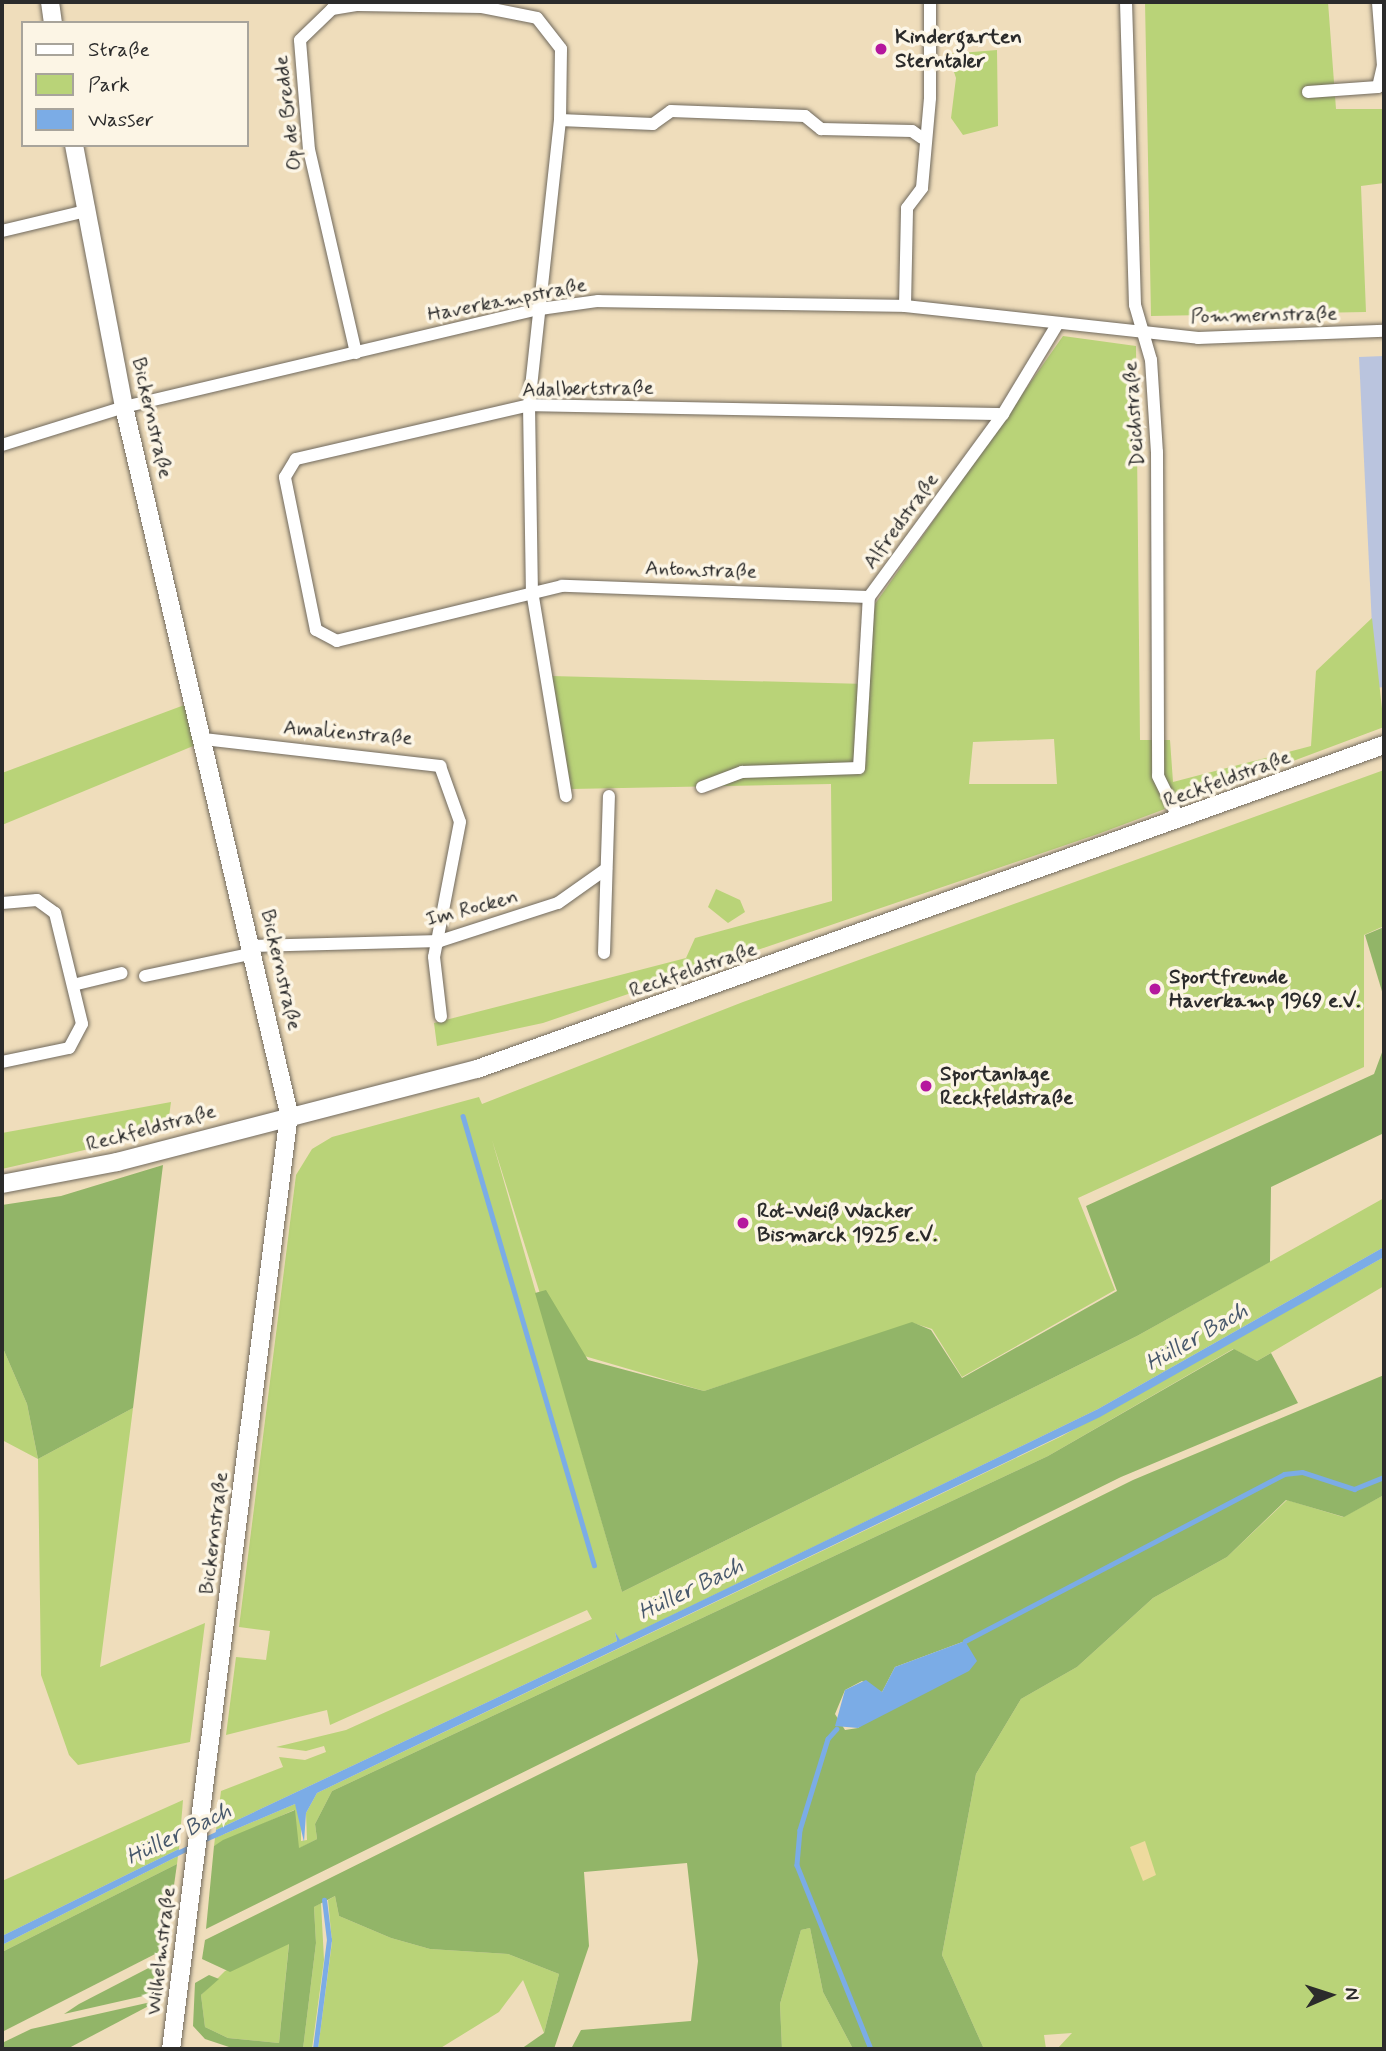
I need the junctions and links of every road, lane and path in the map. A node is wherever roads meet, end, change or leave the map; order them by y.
1 (50, 2) edge
2 (930, 2) edge
3 (1126, 2) edge
4 (1378, 2) edge
5 (53, 21) edge
6 (1308, 92) dead end
7 (560, 120) junction
8 (922, 138) junction
9 (74, 147) edge
10 (86, 211) junction
11 (2, 231) edge
12 (905, 306) junction
13 (540, 309) junction
14 (1057, 324) junction
15 (1384, 331) edge
16 (1145, 333) junction
17 (355, 353) junction
18 (529, 405) junction
19 (124, 407) junction
20 (1003, 414) junction
21 (2, 445) edge
22 (532, 591) junction
23 (869, 597) junction
24 (337, 641) joint
25 (203, 739) junction
26 (1384, 746) edge
27 (702, 787) dead end
28 (566, 796) dead end
29 (609, 796) dead end
30 (1180, 821) junction
31 (606, 869) junction
32 (2, 903) edge
33 (440, 941) junction
34 (253, 950) junction
35 (604, 953) dead end
36 (122, 973) dead end
37 (145, 976) dead end
38 (73, 985) junction
39 (441, 1017) dead end
40 (2, 1062) edge
41 (289, 1114) junction
42 (2, 1184) edge
43 (201, 1811) joint
44 (171, 2049) edge

1 - 5 street
2 - 8 street
3 - 16 street, Deichstraße
4 - 6 street
7 - 8 street
7 - 13 street, Op de Bredde
7 - 17 street, Op de Bredde
8 - 12 street
9 - 10 street, Bickernstraße
10 - 11 street
10 - 19 street, Bickernstraße
12 - 13 street, Haverkampstraße
12 - 14 street, Haverkampstraße
13 - 17 street, Haverkampstraße
13 - 18 street
14 - 16 street, Haverkampstraße
14 - 20 street, Alfredstraße
15 - 16 street, Pommernstraße
16 - 30 street, Deichstraße
17 - 19 street, Haverkampstraße
18 - 20 street, Adalbertstraße
18 - 22 street
18 - 24 street, Adalbertstraße
19 - 21 street, Haverkampstraße
19 - 25 street, Bickernstraße
20 - 23 street, Alfredstraße
22 - 23 street, Antonstraße
22 - 24 street, Antonstraße
22 - 28 street
23 - 27 street, Alfredstraße
25 - 33 street, Amalienstraße
25 - 34 street, Bickernstraße
26 - 30 street, Reckfeldstraße
29 - 31 street
30 - 41 street, Reckfeldstraße
31 - 33 street, Im Rocken
31 - 35 street
32 - 38 street
33 - 34 street, Im Rocken
33 - 39 street, Amalienstraße
34 - 37 street, Im Rocken
34 - 41 street, Bickernstraße
36 - 38 street
38 - 40 street
41 - 42 street, Reckfeldstraße
41 - 43 street, Bickernstraße
43 - 44 street, Wilhelmstraße

